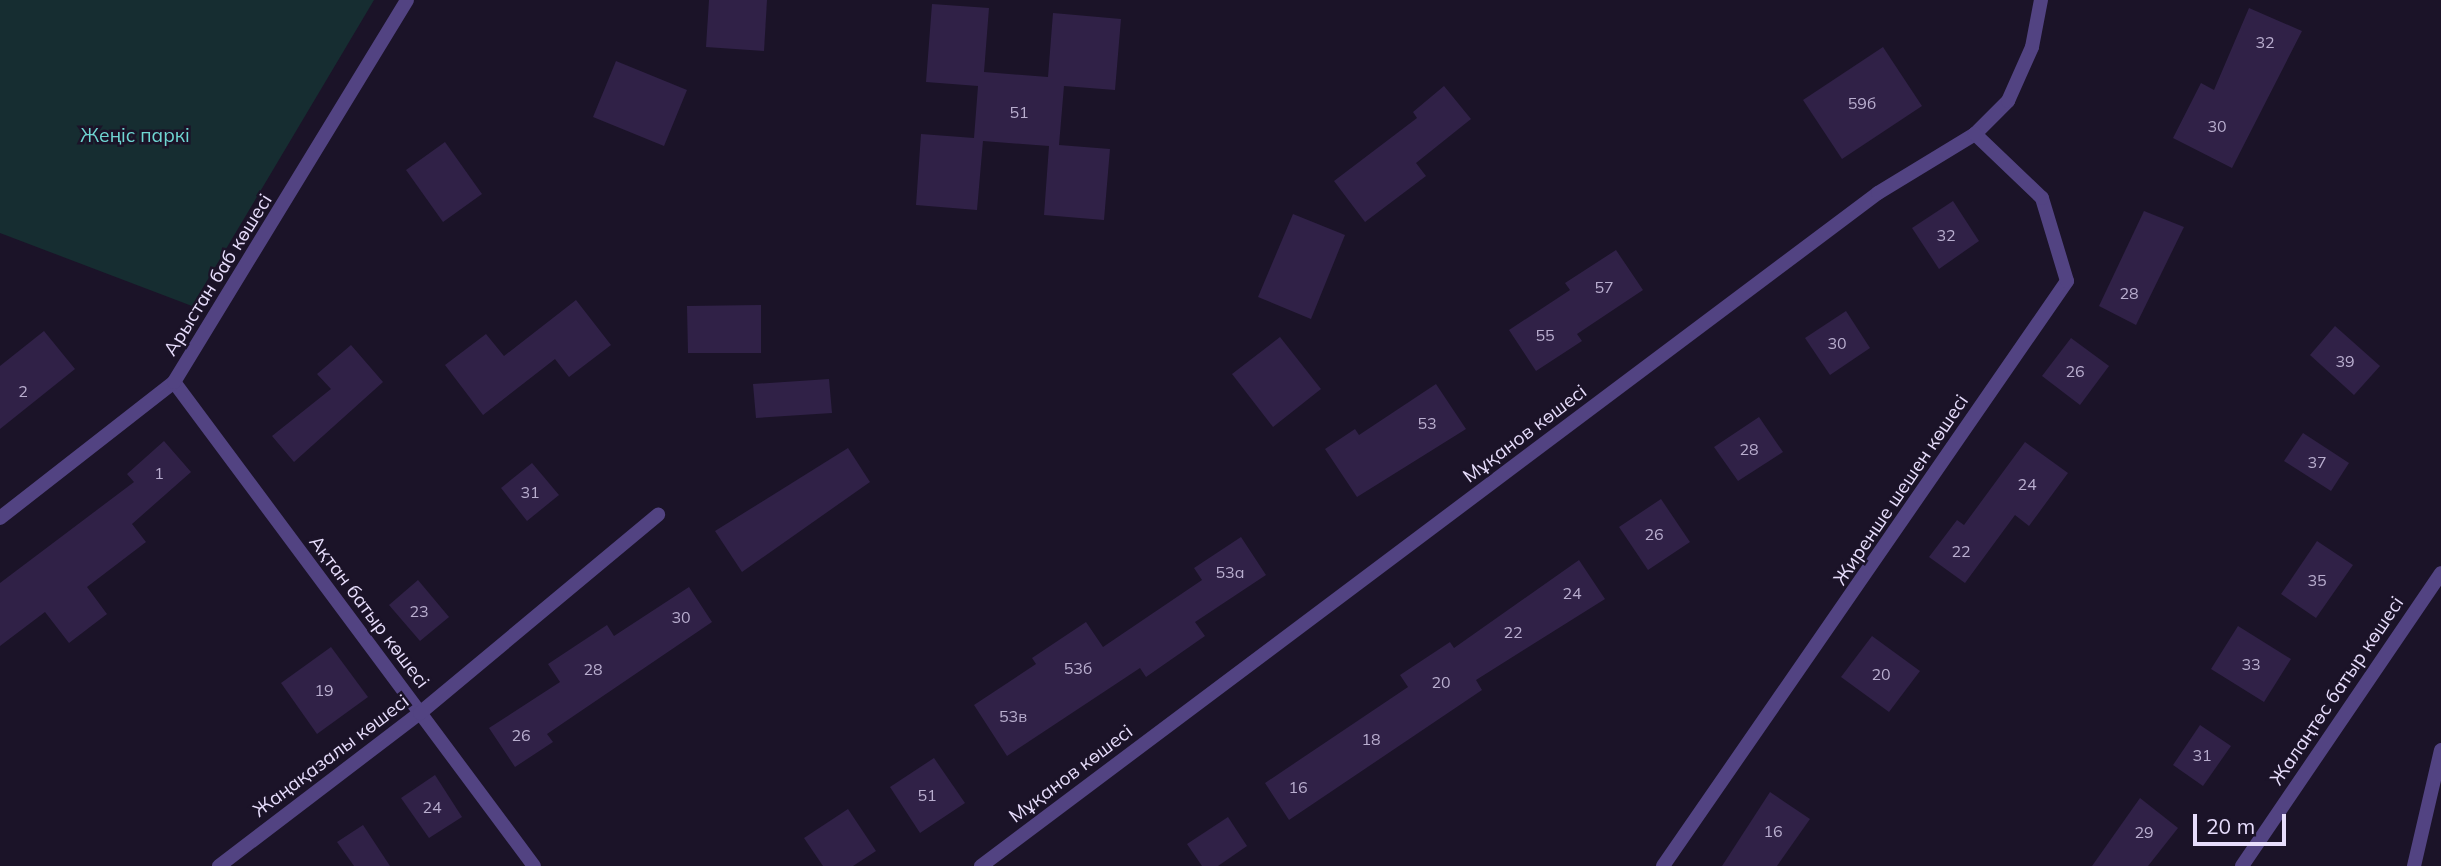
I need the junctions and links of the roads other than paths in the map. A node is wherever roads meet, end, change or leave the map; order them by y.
1 (407, 0) edge
2 (2041, 0) edge
3 (1975, 134) junction
4 (174, 382) junction
5 (658, 515) dead end
6 (0, 517) edge
7 (2441, 573) edge
8 (420, 713) junction
9 (2441, 750) edge
10 (219, 866) edge
11 (534, 866) edge
12 (981, 866) edge
13 (1663, 866) edge
14 (2242, 866) edge
15 (2414, 866) edge

1 - 4 street, Арыстан баб көшесі
2 - 3 street, Мұқанов көшесі
3 - 12 street, Мұқанов көшесі
3 - 13 street, Жиренше шешен көшесі
4 - 6 street, Арыстан баб көшесі
4 - 8 street, Ақтан батыр көшесі
5 - 8 street, Жаңақазалы көшесі
7 - 14 street, Жалаңтөс батыр көшесі
8 - 10 street, Жаңақазалы көшесі
8 - 11 street, Ақтан батыр көшесі
9 - 15 street

